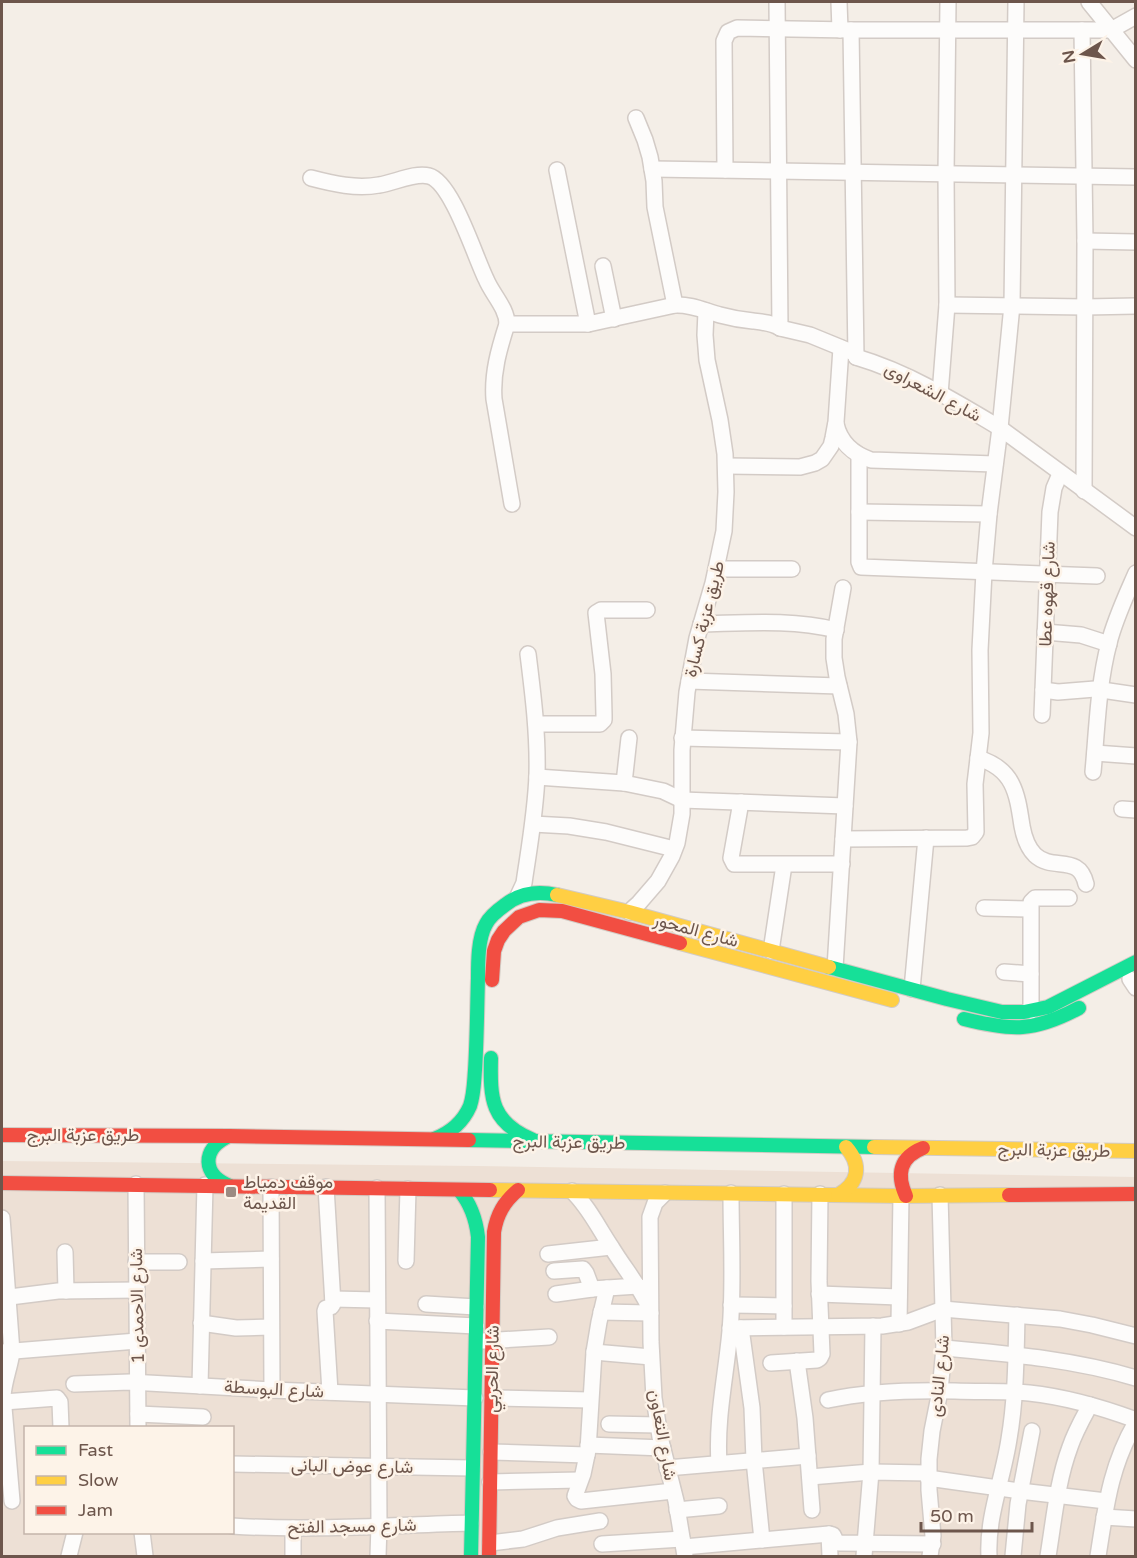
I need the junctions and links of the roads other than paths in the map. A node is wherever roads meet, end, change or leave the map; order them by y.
1 (777, 2) edge
2 (839, 2) edge
3 (948, 2) edge
4 (1016, 2) edge
5 (1089, 2) edge
6 (1136, 16) edge
7 (777, 28) junction
8 (845, 30) junction
9 (947, 30) junction
10 (1015, 30) junction
11 (1082, 30) junction
12 (1111, 30) junction
13 (1134, 56) edge
14 (636, 118) dead end
15 (652, 169) junction
16 (557, 170) dead end
17 (725, 170) junction
18 (778, 171) junction
19 (853, 173) junction
20 (946, 174) junction
21 (1014, 175) junction
22 (1083, 177) junction
23 (1136, 177) edge
24 (311, 178) dead end
25 (1085, 241) junction
26 (1136, 242) edge
27 (603, 266) dead end
28 (675, 305) junction
29 (948, 305) junction
30 (1012, 305) junction
31 (1136, 306) edge
32 (1084, 307) junction
33 (706, 311) junction
34 (614, 319) junction
35 (507, 324) junction
36 (588, 324) junction
37 (780, 328) junction
38 (841, 348) junction
39 (856, 357) junction
40 (940, 394) junction
41 (836, 422) junction
42 (1000, 429) junction
43 (859, 455) junction
44 (994, 464) junction
45 (726, 466) junction
46 (1060, 474) junction
47 (1084, 491) junction
48 (512, 504) dead end
49 (859, 512) junction
50 (989, 514) junction
51 (1136, 528) edge
52 (717, 569) junction
53 (792, 569) dead end
54 (984, 572) junction
55 (1136, 573) edge
56 (1047, 574) junction
57 (1097, 576) dead end
58 (843, 588) dead end
59 (647, 610) dead end
60 (701, 624) junction
61 (836, 630) junction
62 (1045, 632) junction
63 (1109, 644) junction
64 (528, 654) dead end
65 (688, 681) junction
66 (839, 686) junction
67 (1043, 690) junction
68 (1101, 690) junction
69 (1136, 695) edge
70 (1042, 716) dead end
71 (536, 724) junction
72 (629, 738) dead end
73 (682, 738) junction
74 (849, 742) junction
75 (1095, 753) junction
76 (1136, 756) edge
77 (978, 758) junction
78 (1093, 772) dead end
79 (537, 777) junction
80 (624, 783) junction
81 (682, 800) junction
82 (741, 802) junction
83 (845, 806) junction
84 (532, 824) junction
85 (926, 838) junction
86 (843, 839) junction
87 (674, 849) junction
88 (842, 864) junction
89 (784, 865) junction
90 (1086, 884) dead end
91 (518, 897) junction
92 (1069, 898) dead end
93 (984, 908) dead end
94 (1030, 909) junction
95 (628, 912) junction
96 (771, 951) junction
97 (1136, 962) edge
98 (835, 969) junction
99 (1004, 972) dead end
100 (1031, 974) junction
101 (1134, 981) edge
102 (912, 989) junction
103 (492, 990) dead end
104 (1110, 990) dead end
105 (947, 999) junction
106 (1089, 1002) dead end
107 (908, 1005) dead end
108 (1031, 1011) junction
109 (491, 1049) dead end
110 (474, 1090) junction
111 (490, 1091) junction
112 (2, 1135) edge
113 (229, 1136) junction
114 (432, 1140) junction
115 (537, 1141) junction
116 (846, 1147) junction
117 (923, 1148) junction
118 (1136, 1151) edge
119 (2, 1183) edge
120 (136, 1184) junction
121 (205, 1185) junction
122 (230, 1186) junction
123 (270, 1186) junction
124 (327, 1187) junction
125 (377, 1188) junction
126 (408, 1189) junction
127 (459, 1190) junction
128 (518, 1191) junction
129 (572, 1191) junction
130 (665, 1193) junction
131 (731, 1193) junction
132 (784, 1194) junction
133 (820, 1194) junction
134 (1136, 1194) edge
135 (838, 1195) junction
136 (940, 1195) junction
137 (903, 1196) junction
138 (2, 1218) edge
139 (611, 1247) junction
140 (3, 1248) edge
141 (65, 1252) dead end
142 (548, 1254) dead end
143 (271, 1259) junction
144 (203, 1261) junction
145 (406, 1261) dead end
146 (136, 1262) junction
147 (179, 1262) dead end
148 (554, 1270) dead end
149 (638, 1286) junction
150 (599, 1288) junction
151 (137, 1290) junction
152 (66, 1291) junction
153 (556, 1294) dead end
154 (819, 1294) junction
155 (899, 1297) junction
156 (5, 1298) edge
157 (333, 1299) junction
158 (377, 1300) junction
159 (426, 1304) dead end
160 (731, 1305) junction
161 (784, 1306) junction
162 (476, 1307) junction
163 (943, 1309) junction
164 (601, 1312) junction
165 (651, 1312) junction
166 (1017, 1315) junction
167 (377, 1321) junction
168 (201, 1323) junction
169 (899, 1323) junction
170 (820, 1326) junction
171 (873, 1326) junction
172 (271, 1327) junction
173 (784, 1327) junction
174 (735, 1328) junction
175 (476, 1334) junction
176 (1136, 1336) edge
177 (549, 1337) dead end
178 (493, 1340) junction
179 (137, 1341) junction
180 (944, 1348) junction
181 (7, 1352) edge
182 (594, 1352) junction
183 (1016, 1354) junction
184 (651, 1357) junction
185 (797, 1361) junction
186 (771, 1363) dead end
187 (1136, 1378) edge
188 (138, 1382) junction
189 (74, 1384) dead end
190 (200, 1386) junction
191 (272, 1390) junction
192 (940, 1391) junction
193 (330, 1392) junction
194 (872, 1392) junction
195 (1015, 1392) junction
196 (377, 1394) junction
197 (474, 1398) junction
198 (492, 1398) junction
199 (590, 1400) junction
200 (828, 1400) dead end
201 (4, 1402) junction
202 (1090, 1405) junction
203 (203, 1417) dead end
204 (138, 1421) edge
205 (1136, 1421) edge
206 (609, 1424) dead end
207 (658, 1425) junction
208 (61, 1426) edge
209 (1032, 1431) dead end
210 (663, 1448) junction
211 (1129, 1449) edge
212 (588, 1450) junction
213 (491, 1452) junction
214 (808, 1456) junction
215 (754, 1460) junction
216 (719, 1463) junction
217 (234, 1464) edge
218 (378, 1467) junction
219 (472, 1468) junction
220 (667, 1468) junction
221 (871, 1472) junction
222 (928, 1476) junction
223 (810, 1477) junction
224 (580, 1480) junction
225 (490, 1482) junction
226 (998, 1488) junction
227 (673, 1491) junction
228 (1020, 1491) junction
229 (1058, 1496) junction
230 (601, 1499) junction
231 (1106, 1501) junction
232 (13, 1502) edge
233 (719, 1506) dead end
234 (677, 1510) junction
235 (812, 1510) dead end
236 (1104, 1517) junction
237 (1136, 1520) edge
238 (600, 1521) junction
239 (471, 1523) junction
240 (379, 1525) junction
241 (234, 1526) edge
242 (292, 1528) junction
243 (75, 1534) edge
244 (142, 1534) edge
245 (829, 1534) junction
246 (762, 1540) junction
247 (684, 1547) edge
248 (746, 1549) edge
249 (490, 1550) edge
250 (603, 1550) edge
251 (865, 1550) edge
252 (932, 1550) edge
253 (69, 1557) edge
254 (145, 1557) edge
255 (293, 1557) edge
256 (378, 1557) edge
257 (471, 1557) edge
258 (830, 1557) edge
259 (989, 1557) edge
260 (1013, 1557) edge
261 (1048, 1557) edge
262 (1098, 1557) edge

1 - 7 street
2 - 8 street
3 - 9 street
4 - 10 street
5 - 12 street
6 - 12 street
7 - 8 street
7 - 17 street
7 - 18 street
8 - 9 street
8 - 19 street
9 - 10 street
9 - 20 street
10 - 11 street
10 - 21 street
11 - 12 street
11 - 22 street
12 - 13 street
14 - 15 street
15 - 17 street
15 - 28 street
16 - 36 street
17 - 18 street
18 - 19 street
18 - 37 street
19 - 20 street
19 - 39 street
20 - 21 street
20 - 29 street
21 - 22 street
21 - 30 street
22 - 23 street
22 - 25 street
24 - 35 street
25 - 26 street
25 - 32 street
27 - 34 street
28 - 33 street, شارع الشعراوى
28 - 34 street
29 - 30 street
29 - 40 street
30 - 32 street
30 - 42 street
31 - 32 street
32 - 47 street
33 - 37 street, شارع الشعراوى
33 - 45 street, طريق عزبة كسارة
34 - 36 street
35 - 36 street
35 - 48 street
37 - 38 street, شارع الشعراوى
38 - 39 street, شارع الشعراوى
38 - 41 street
39 - 40 street, شارع الشعراوى
40 - 42 street, شارع الشعراوى
41 - 43 street
41 - 45 street
42 - 44 street
42 - 46 street, شارع الشعراوى
43 - 44 street
43 - 49 street
44 - 50 street
45 - 52 street, طريق عزبة كسارة
46 - 47 street, شارع الشعراوى
46 - 56 street, شارع قهوه عطا
47 - 51 street, شارع الشعراوى
49 - 50 street
49 - 54 street
50 - 54 street
52 - 53 street
52 - 60 street, طريق عزبة كسارة
54 - 56 street
54 - 77 street
55 - 63 street
56 - 57 street
56 - 62 street, شارع قهوه عطا
58 - 61 street
59 - 71 street
60 - 61 street
60 - 65 street, طريق عزبة كسارة
61 - 66 street
62 - 63 street
62 - 67 street, شارع قهوه عطا
63 - 68 street
64 - 71 street
65 - 66 street
65 - 73 street, طريق عزبة كسارة
66 - 74 street
67 - 68 street
67 - 70 street, شارع قهوه عطا
68 - 69 street
68 - 75 street
71 - 79 street
72 - 80 street
73 - 74 street
73 - 81 street, طريق عزبة كسارة
74 - 83 street
75 - 76 street
75 - 78 street
77 - 85 street
77 - 90 street
79 - 80 street
79 - 84 street
80 - 81 street
81 - 82 street
81 - 87 street, طريق عزبة كسارة
82 - 83 street
82 - 89 street
83 - 86 street
84 - 87 street
84 - 91 street
85 - 86 street
85 - 102 street
86 - 88 street
87 - 95 street, طريق عزبة كسارة
88 - 89 street
88 - 98 street
89 - 96 street
91 - 95 street, شارع المحور
91 - 110 street, شارع المحور
92 - 94 street
93 - 94 street
94 - 100 street
95 - 96 street, شارع المحور
96 - 98 street, شارع المحور
97 - 108 street, شارع المحور
98 - 102 street, شارع المحور
99 - 100 street
100 - 108 street
101 - 104 street
102 - 105 street, شارع المحور
103 - 107 street, شارع المحور
105 - 106 street
105 - 108 street, شارع المحور
109 - 111 street
110 - 111 street
110 - 114 street, شارع المحور
111 - 115 street
112 - 113 street, طريق عزبة البرج
113 - 114 street, طريق عزبة البرج
113 - 122 street
114 - 115 street, طريق عزبة البرج
115 - 116 street, طريق عزبة البرج
116 - 117 street, طريق عزبة البرج
116 - 135 street
117 - 118 street, طريق عزبة البرج
117 - 137 street
119 - 120 street
120 - 121 street
120 - 146 street, شارع الاحمدى 1
121 - 122 street
121 - 144 street
122 - 123 street
123 - 124 street
123 - 143 street
124 - 125 street
124 - 157 street
125 - 126 street
125 - 158 street
126 - 127 street
126 - 145 street
127 - 128 street
127 - 162 street, شارع الحربي
128 - 129 street
128 - 178 street, شارع الحربي
129 - 130 street
129 - 139 street, شارع التعاون
130 - 131 street
130 - 165 street, شارع التعاون
131 - 132 street
131 - 160 street
132 - 133 street
132 - 161 street
133 - 135 street
133 - 154 street
134 - 136 street
135 - 137 street
136 - 137 street
136 - 163 street, شارع النادى
137 - 155 street
138 - 140 street
139 - 142 street
139 - 149 street, شارع التعاون
140 - 156 street
141 - 152 street
143 - 144 street
143 - 172 street
144 - 168 street
146 - 147 street
146 - 151 street, شارع الاحمدى 1
148 - 150 street
149 - 150 street
149 - 165 street, شارع التعاون
150 - 153 street
150 - 164 street
151 - 152 street
151 - 179 street, شارع الاحمدى 1
152 - 156 street
154 - 155 street
154 - 170 street
155 - 169 street
156 - 181 street
157 - 158 street
157 - 193 street
158 - 167 street
159 - 162 street
160 - 161 street
160 - 174 street
161 - 173 street
162 - 175 street, شارع الحربي
163 - 166 street
163 - 169 street
163 - 180 street, شارع النادى
164 - 165 street
164 - 182 street
165 - 184 street, شارع التعاون
166 - 176 street
166 - 183 street
167 - 175 street
167 - 196 street
168 - 172 street
168 - 190 street
169 - 171 street
170 - 171 street
170 - 173 street
170 - 185 street
171 - 194 street
172 - 191 street
173 - 174 street
174 - 215 street
174 - 216 street
175 - 178 street
175 - 197 street, شارع الحربي
177 - 178 street
178 - 198 street, شارع الحربي
179 - 181 street
179 - 188 street, شارع الاحمدى 1
180 - 183 street
180 - 192 street, شارع النادى
181 - 201 street
182 - 184 street
182 - 199 street
183 - 187 street
183 - 195 street
184 - 207 street, شارع التعاون
185 - 186 street
185 - 214 street
188 - 189 street, شارع البوسطة
188 - 190 street, شارع البوسطة
188 - 204 street, شارع الاحمدى 1
190 - 191 street, شارع البوسطة
191 - 193 street, شارع البوسطة
192 - 194 street
192 - 195 street
192 - 222 street, شارع النادى
193 - 196 street, شارع البوسطة
194 - 200 street
194 - 221 street
195 - 202 street
195 - 226 street
196 - 197 street, شارع البوسطة
196 - 218 street
197 - 219 street, شارع الحربي
198 - 199 street
198 - 213 street, شارع الحربي
199 - 212 street
201 - 208 street
201 - 232 street
202 - 205 street
202 - 229 street
203 - 204 street
205 - 211 street
206 - 207 street
207 - 210 street, شارع التعاون
209 - 228 street
210 - 212 street
210 - 220 street, شارع التعاون
211 - 231 street
212 - 213 street
212 - 224 street
213 - 225 street, شارع الحربي
214 - 215 street
214 - 223 street
215 - 216 street
215 - 246 street
216 - 220 street
217 - 218 street, شارع عوض البانى
218 - 219 street, شارع عوض البانى
218 - 240 street
219 - 239 street, شارع الحربي
220 - 227 street, شارع التعاون
221 - 222 street
221 - 223 street
221 - 251 street
222 - 226 street
222 - 252 street, شارع النادى
223 - 235 street
224 - 225 street
224 - 230 street
225 - 249 street, شارع الحربي
226 - 228 street
226 - 259 street
227 - 230 street
227 - 234 street, شارع التعاون
228 - 229 street
228 - 260 street
229 - 231 street
229 - 261 street
230 - 238 street
231 - 236 street
233 - 234 street
234 - 247 street, شارع التعاون
236 - 237 street
236 - 262 street
238 - 249 street
238 - 250 street
239 - 240 street, شارع مسجد الفتح
239 - 257 street, شارع الحربي
240 - 242 street, شارع مسجد الفتح
240 - 256 street
241 - 242 street, شارع مسجد الفتح
242 - 255 street
243 - 253 street
244 - 254 street
245 - 246 street
245 - 251 street
245 - 258 street
246 - 248 street
247 - 248 street
247 - 250 street
251 - 252 street

